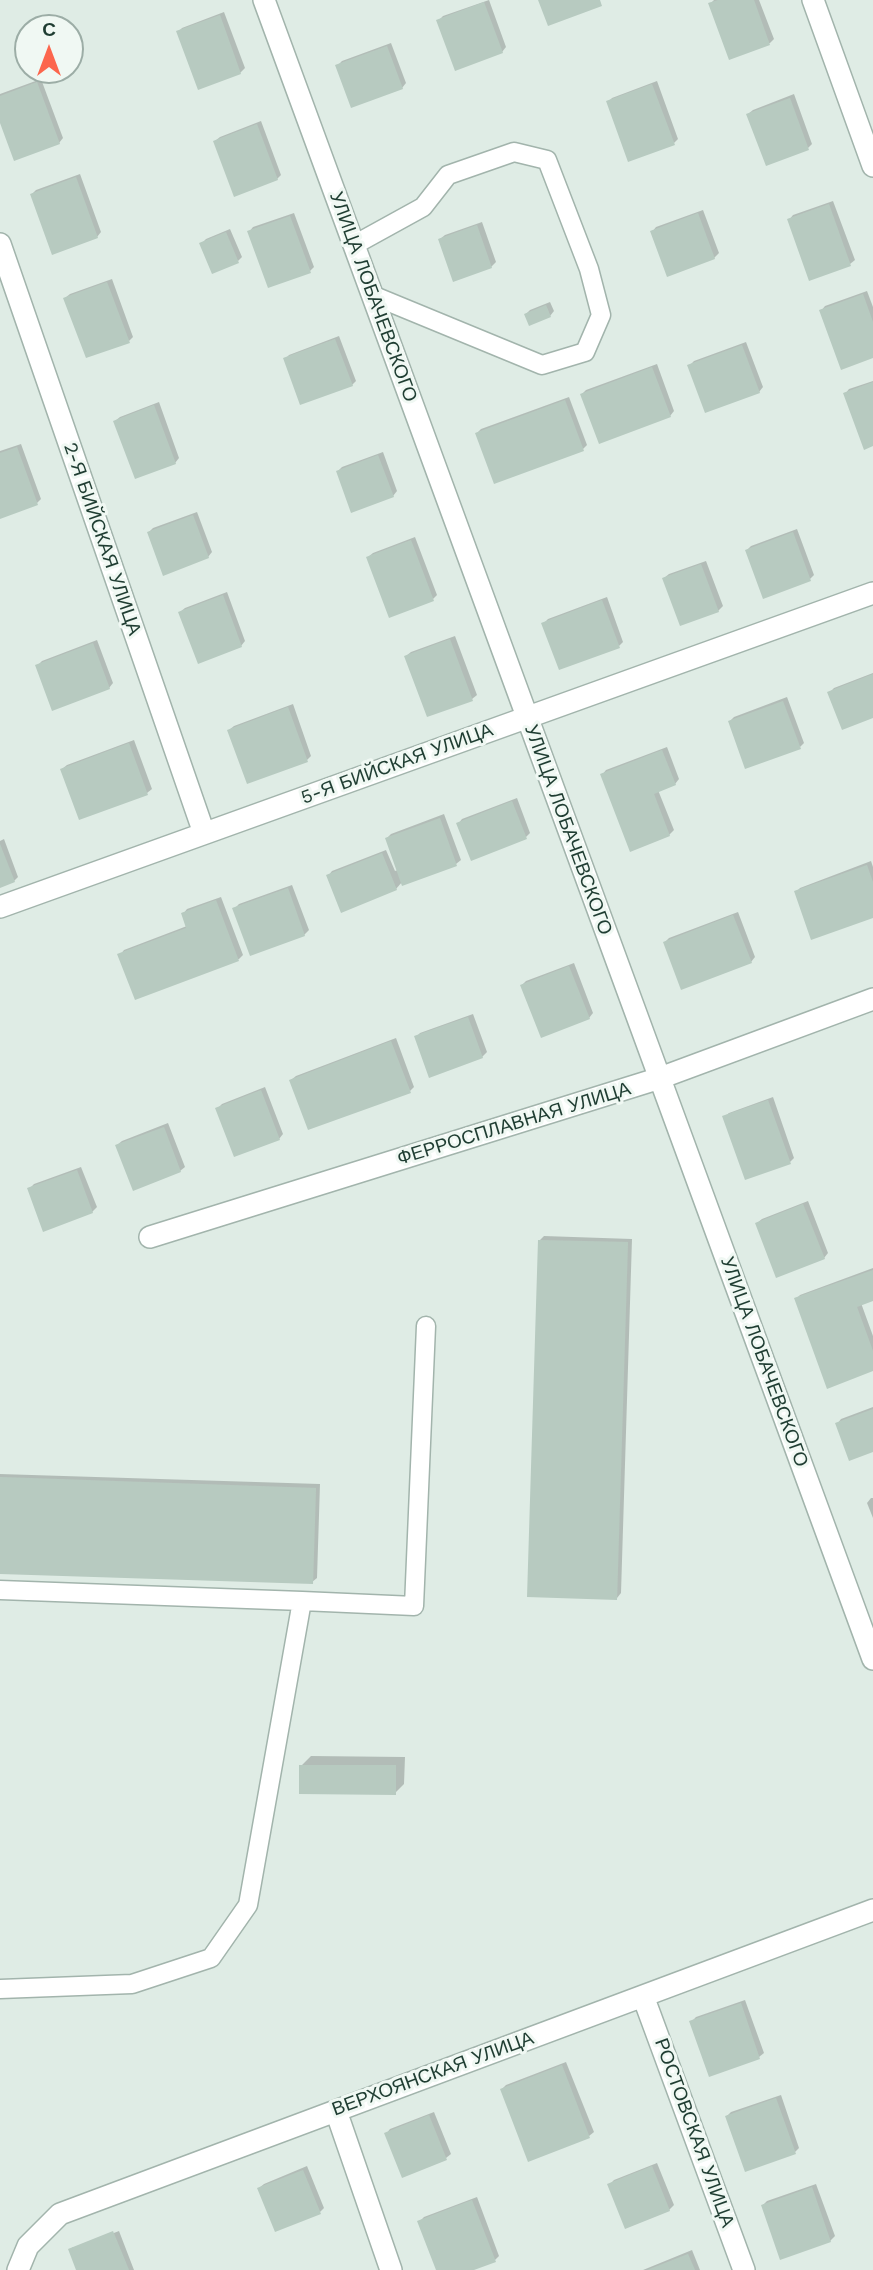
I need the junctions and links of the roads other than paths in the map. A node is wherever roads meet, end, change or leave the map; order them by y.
1 (264, 0) edge
2 (813, 0) edge
3 (873, 166) edge
4 (0, 244) edge
5 (354, 245) junction
6 (372, 295) junction
7 (873, 593) edge
8 (527, 717) junction
9 (204, 833) junction
10 (0, 907) edge
11 (873, 999) edge
12 (660, 1078) junction
13 (150, 1237) dead end
14 (426, 1326) dead end
15 (0, 1590) edge
16 (302, 1601) junction
17 (873, 1659) edge
18 (873, 1910) edge
19 (0, 1989) edge
20 (643, 1996) junction
21 (336, 2111) junction
22 (18, 2270) edge
23 (391, 2270) edge
24 (744, 2270) edge

1 - 5 street, УЛИЦА ЛОБАЧЕВСКОГО
2 - 3 street
4 - 9 street, 2-Я БИЙСКАЯ УЛИЦА
5 - 6 street, УЛИЦА ЛОБАЧЕВСКОГО
5 - 6 lane
6 - 8 street, УЛИЦА ЛОБАЧЕВСКОГО
7 - 8 street, 5-Я БИЙСКАЯ УЛИЦА
8 - 9 street, 5-Я БИЙСКАЯ УЛИЦА
8 - 12 street, УЛИЦА ЛОБАЧЕВСКОГО
9 - 10 street, 5-Я БИЙСКАЯ УЛИЦА
11 - 12 street, ФЕРРОСПЛАВНАЯ УЛИЦА
12 - 13 street, ФЕРРОСПЛАВНАЯ УЛИЦА
12 - 17 street, УЛИЦА ЛОБАЧЕВСКОГО
14 - 16 lane
15 - 16 lane
16 - 19 lane
18 - 20 street, ВЕРХОЯНСКАЯ УЛИЦА
20 - 21 street, ВЕРХОЯНСКАЯ УЛИЦА
20 - 24 street, РОСТОВСКАЯ УЛИЦА
21 - 22 street, ВЕРХОЯНСКАЯ УЛИЦА
21 - 23 street

